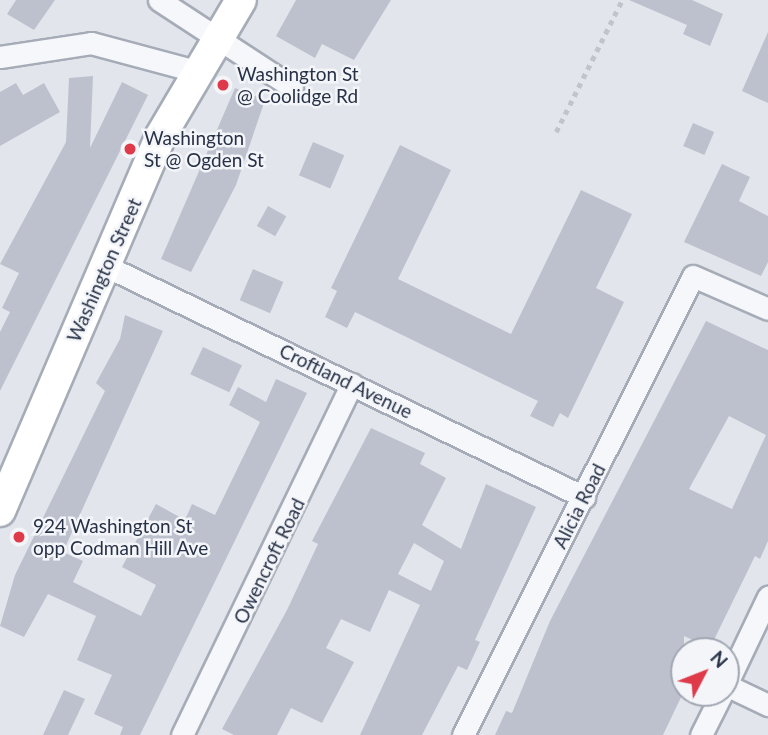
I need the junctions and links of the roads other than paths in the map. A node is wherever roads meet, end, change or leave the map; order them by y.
1 (159, 0) edge
2 (241, 0) edge
3 (220, 37) junction
4 (0, 57) edge
5 (199, 72) junction
6 (292, 88) dead end
7 (108, 267) junction
8 (768, 309) edge
9 (352, 384) junction
10 (584, 497) junction
11 (0, 511) edge
12 (768, 597) edge
13 (740, 656) edge
14 (740, 692) edge
15 (768, 705) edge
16 (715, 707) edge
17 (182, 735) edge
18 (463, 735) edge
19 (701, 735) edge

1 - 3 street
2 - 3 main road, Washington Street
3 - 5 main road, Washington Street
3 - 6 street
4 - 5 street
5 - 7 main road, Washington Street
7 - 9 street, Croftland Avenue
7 - 11 main road, Washington Street
8 - 10 street, Alicia Road
9 - 10 street, Croftland Avenue
9 - 17 street, Owencroft Road
10 - 18 street, Alicia Road
12 - 13 street
14 - 15 street
16 - 19 street

